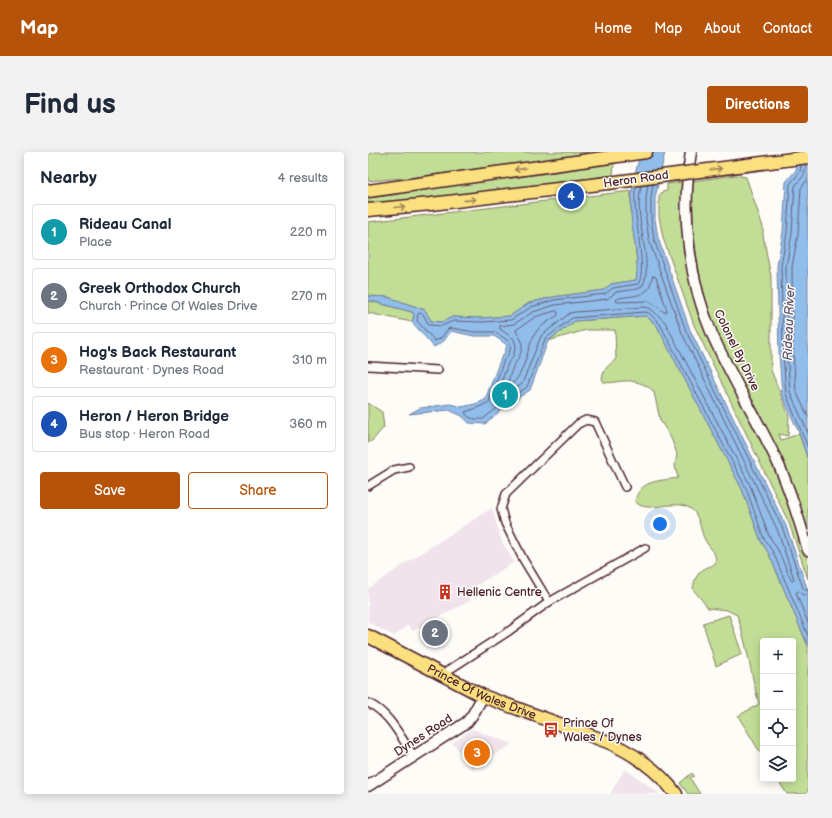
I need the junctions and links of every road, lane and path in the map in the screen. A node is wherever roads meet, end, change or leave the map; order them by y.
1 (646, 152) edge
2 (691, 152) edge
3 (808, 157) edge
4 (446, 180) junction
5 (368, 183) edge
6 (368, 191) edge
7 (368, 210) edge
8 (368, 366) edge
9 (438, 370) dead end
10 (410, 467) dead end
11 (368, 486) edge
12 (625, 487) dead end
13 (645, 548) dead end
14 (808, 550) edge
15 (549, 602) junction
16 (368, 636) edge
17 (441, 675) junction
18 (483, 696) junction
19 (368, 703) edge
20 (414, 756) junction
21 (368, 786) edge
22 (676, 794) edge

1 -> 4 main road
2 - 14 main road, Colonel By Drive
7 -> 3 main road, Heron Road, bridge
4 - 5 main road
4 - 6 main road
8 - 9 street
10 - 11 street
12 - 15 street
13 - 15 street
15 - 17 street
16 - 17 main road, Prince Of Wales Drive
17 - 18 main road, Prince Of Wales Drive
18 - 20 main road, Dynes Road
18 - 22 main road, Prince Of Wales Drive
19 - 20 street
20 - 21 main road, Dynes Road

